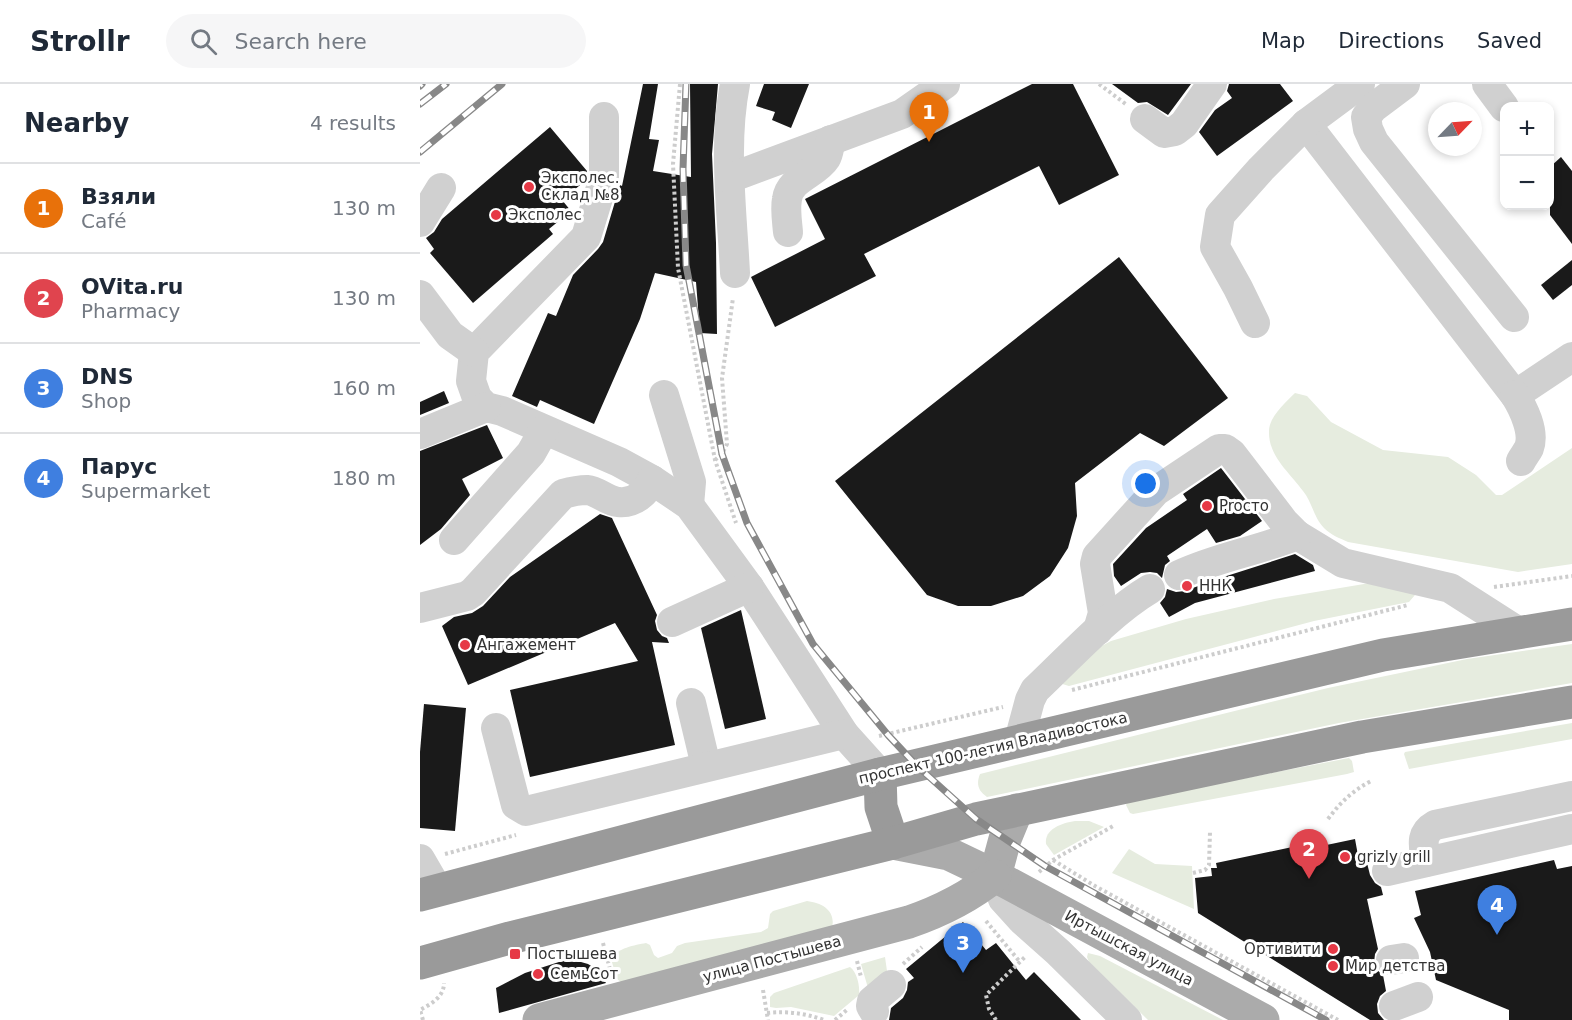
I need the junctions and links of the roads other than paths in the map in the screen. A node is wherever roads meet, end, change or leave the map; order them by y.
1 (735, 84) edge
2 (945, 84) edge
3 (1212, 84) edge
4 (1360, 84) edge
5 (1405, 84) edge
6 (1487, 84) edge
7 (911, 94) edge
8 (1501, 102) edge
9 (604, 117) dead end
10 (1145, 119) road end
11 (1306, 124) junction
12 (831, 140) junction
13 (730, 178) junction
14 (441, 188) dead end
15 (420, 222) edge
16 (788, 232) dead end
17 (735, 273) road end
18 (420, 295) edge
19 (1514, 316) dead end
20 (1255, 323) dead end
21 (474, 352) junction
22 (1572, 357) edge
23 (664, 395) dead end
24 (1515, 395) junction
25 (486, 407) junction
26 (544, 430) junction
27 (420, 434) edge
28 (1521, 461) dead end
29 (652, 480) junction
30 (689, 505) junction
31 (1297, 535) junction
32 (454, 540) dead end
33 (1179, 575) dead end
34 (749, 587) junction
35 (1150, 589) dead end
36 (420, 608) edge
37 (672, 622) dead end
38 (1572, 624) edge
39 (1098, 630) junction
40 (1519, 632) junction
41 (1572, 702) edge
42 (691, 703) dead end
43 (496, 728) dead end
44 (844, 734) junction
45 (1019, 741) junction
46 (706, 766) junction
47 (880, 774) junction
48 (1572, 796) edge
49 (1017, 810) junction
50 (1572, 829) edge
51 (893, 843) junction
52 (420, 858) edge
53 (1426, 862) junction
54 (1387, 871) dead end
55 (1007, 883) junction
56 (429, 892) edge
57 (431, 971) edge
58 (891, 985) dead end
59 (874, 1011) dead end
60 (610, 1012) edge
61 (539, 1020) edge
62 (1127, 1020) edge
63 (1263, 1020) edge

1 - 13 lane
2 - 7 lane
3 - 10 lane
4 - 11 lane
5 - 19 lane
6 - 8 lane
7 - 12 lane
9 - 21 lane
11 - 20 lane
11 - 24 lane
12 - 13 lane
12 - 16 lane
13 - 17 lane
14 - 15 lane
18 - 21 lane
21 - 25 lane
22 - 24 lane
23 - 30 lane
24 - 28 lane
25 - 26 lane
25 - 27 lane
26 - 29 lane
26 - 32 lane
29 - 30 lane
29 - 36 lane
30 - 34 lane
31 - 33 lane
31 - 39 lane
31 - 40 lane
34 - 37 lane
34 - 44 lane
35 - 39 lane
38 - 40 highway, проспект 100-летия Владивостока
39 - 45 lane
40 - 45 highway, проспект 100-летия Владивостока
41 - 49 highway
42 - 46 lane
43 - 46 lane
44 - 46 lane
44 - 47 lane
45 - 47 highway, проспект 100-летия Владивостока
47 - 51 highway
47 - 56 highway, проспект 100-летия Владивостока
48 - 53 lane
49 - 51 highway
49 - 55 main road
50 - 53 lane
51 - 55 main road, Иртышская улица
51 - 57 highway
52 - 56 lane
53 - 54 lane
55 - 60 main road, улица Постышева
55 - 62 lane
55 - 63 main road, Иртышская улица
58 - 59 lane
60 - 61 main road, улица Постышева

